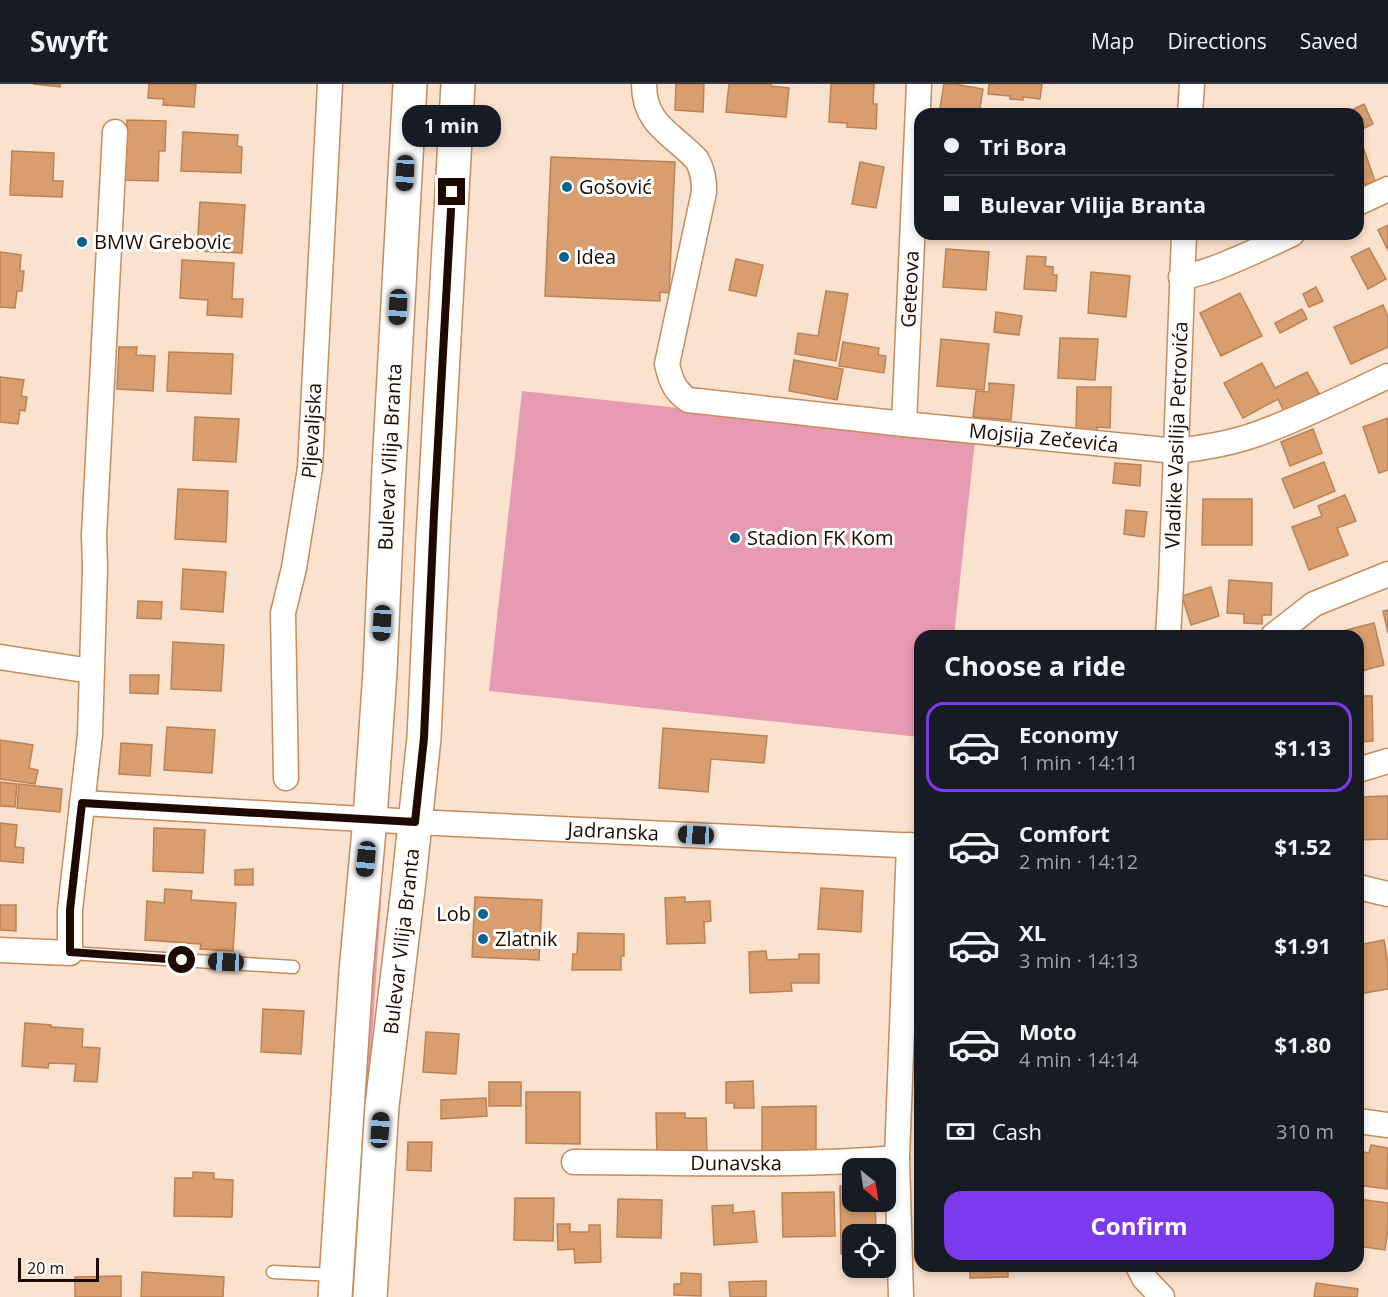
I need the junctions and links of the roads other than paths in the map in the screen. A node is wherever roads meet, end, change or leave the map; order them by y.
1 (330, 84) edge
2 (410, 84) edge
3 (458, 84) edge
4 (644, 84) edge
5 (919, 84) edge
6 (1192, 84) edge
7 (918, 108) edge
8 (1190, 108) edge
9 (115, 132) dead end
10 (1388, 189) edge
11 (914, 197) edge
12 (1364, 200) edge
13 (1184, 240) edge
14 (1280, 240) edge
15 (1181, 278) junction
16 (1388, 376) edge
17 (904, 424) junction
18 (1176, 451) junction
19 (1388, 574) edge
20 (1168, 630) edge
21 (1281, 630) edge
22 (0, 657) edge
23 (92, 671) junction
24 (1388, 761) edge
25 (1364, 768) edge
26 (286, 778) dead end
27 (82, 803) junction
28 (370, 819) junction
29 (415, 822) junction
30 (914, 845) edge
31 (1364, 888) edge
32 (1388, 894) edge
33 (0, 950) edge
34 (70, 952) junction
35 (293, 966) dead end
36 (1364, 1122) edge
37 (1388, 1125) edge
38 (897, 1158) junction
39 (574, 1162) dead end
40 (273, 1272) dead end
41 (1141, 1272) edge
42 (336, 1286) edge
43 (370, 1297) edge
44 (901, 1297) edge
45 (1162, 1297) edge

1 - 26 street, Pljevaljska
2 - 28 main road, Bulevar Vilija Branta
3 - 29 main road, Bulevar Vilija Branta
4 - 17 street, Mojsija Zečevića
5 - 7 street, Geteova
6 - 8 street
9 - 23 street
10 - 12 street
11 - 17 street, Geteova
13 - 15 street, Vladike Vasilija Petrovića
14 - 15 street
15 - 18 street, Vladike Vasilija Petrovića
16 - 18 street, Mojsija Zečevića
17 - 18 street, Mojsija Zečevića
18 - 20 street, Vladike Vasilija Petrovića
19 - 21 street
22 - 23 street
23 - 27 street
24 - 25 street
27 - 28 street, Jadranska
27 - 34 street
28 - 29 street, Jadranska
28 - 42 main road, Bulevar Vilija Branta
29 - 30 street, Jadranska
29 - 43 main road, Bulevar Vilija Branta
30 - 38 street
31 - 32 street
33 - 34 street
34 - 35 lane
36 - 37 street
38 - 39 street, Dunavska
38 - 44 street
40 - 42 lane
41 - 45 street

